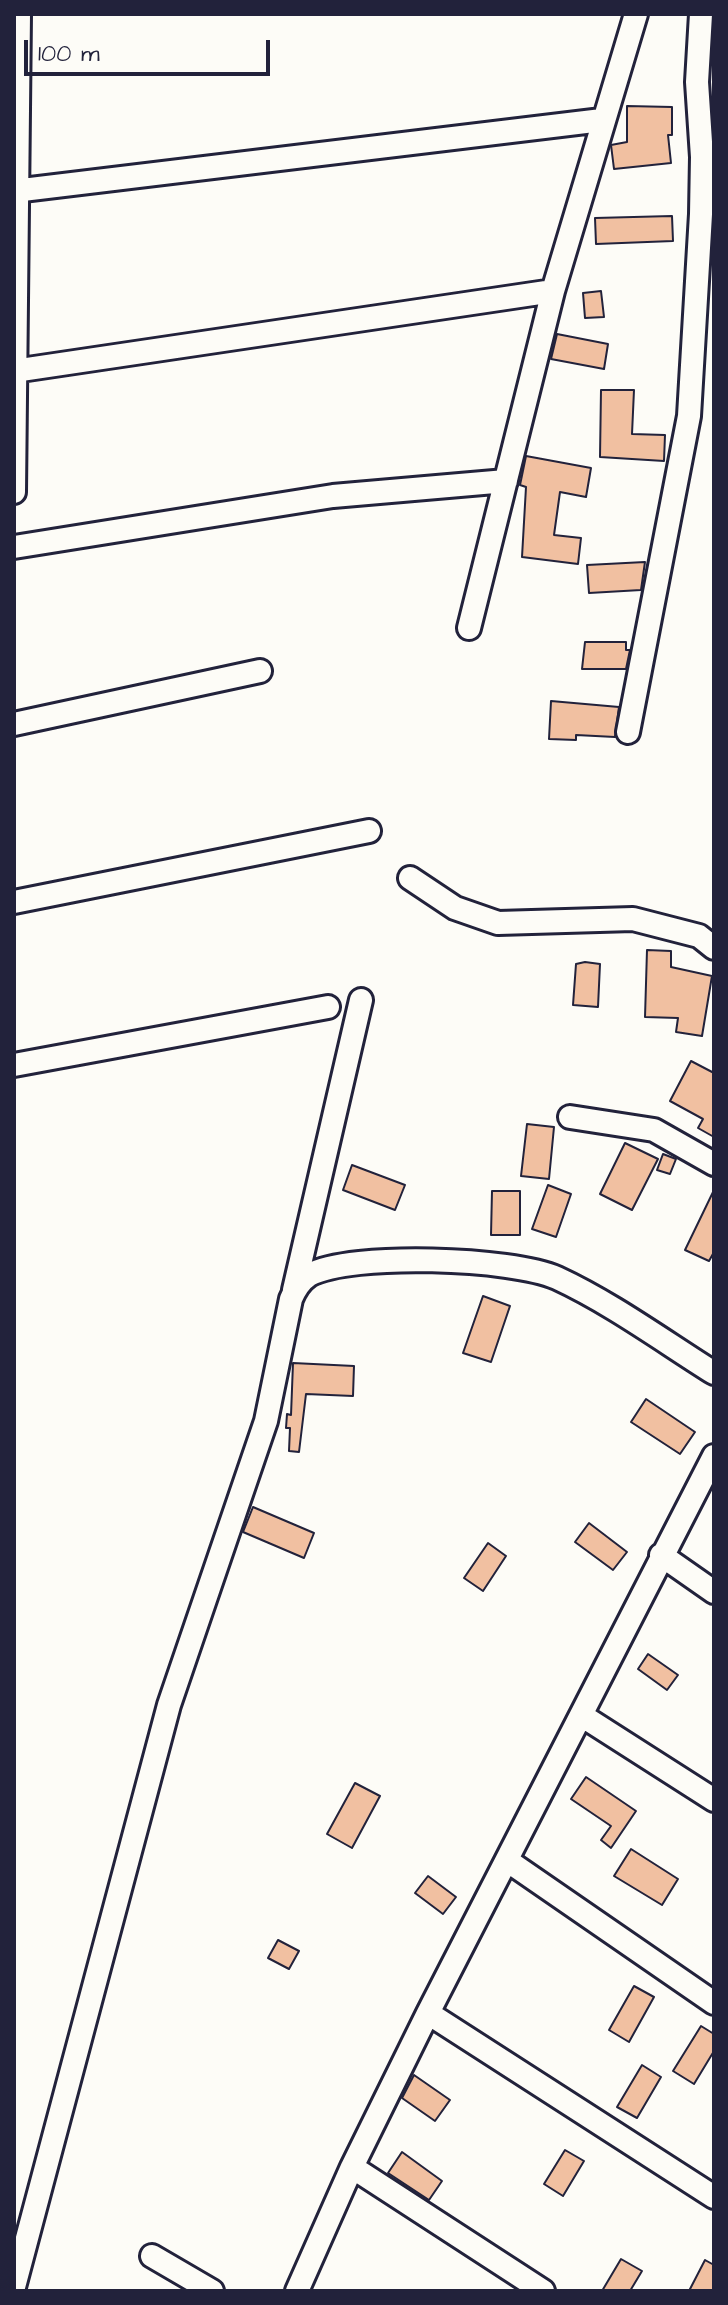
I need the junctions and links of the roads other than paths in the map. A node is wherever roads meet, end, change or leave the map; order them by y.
1 (19, 14) edge
2 (636, 14) edge
3 (701, 14) edge
4 (706, 80) edge
5 (602, 120) junction
6 (16, 190) edge
7 (708, 213) edge
8 (553, 291) junction
9 (15, 370) edge
10 (506, 481) junction
11 (14, 492) edge
12 (14, 547) edge
13 (469, 628) dead end
14 (260, 671) dead end
15 (14, 724) edge
16 (628, 732) dead end
17 (369, 831) dead end
18 (410, 878) dead end
19 (14, 902) edge
20 (714, 948) edge
21 (361, 1000) dead end
22 (328, 1007) dead end
23 (14, 1065) edge
24 (570, 1117) dead end
25 (714, 1164) edge
26 (294, 1291) junction
27 (714, 1373) edge
28 (714, 1456) edge
29 (661, 1555) junction
30 (714, 1592) edge
31 (581, 1715) junction
32 (714, 1800) edge
33 (508, 1861) junction
34 (714, 2003) edge
35 (428, 2013) junction
36 (352, 2167) junction
37 (714, 2197) edge
38 (152, 2256) dead end
39 (14, 2287) edge
40 (212, 2291) edge
41 (297, 2291) edge
42 (543, 2291) edge

1 - 6 street
2 - 5 street
3 - 4 street
4 - 7 street
5 - 6 street
5 - 8 street
6 - 9 street
7 - 16 street
8 - 9 street
8 - 10 street
9 - 11 street
10 - 12 street
10 - 13 street
14 - 15 street
17 - 19 street
18 - 20 street
21 - 26 street
22 - 23 street
24 - 25 street
26 - 27 street
26 - 39 street
28 - 29 street
29 - 30 street
29 - 31 street
31 - 32 street
31 - 33 street
33 - 34 street
33 - 35 street
35 - 36 street
35 - 37 street
36 - 41 street
36 - 42 street
38 - 40 street

